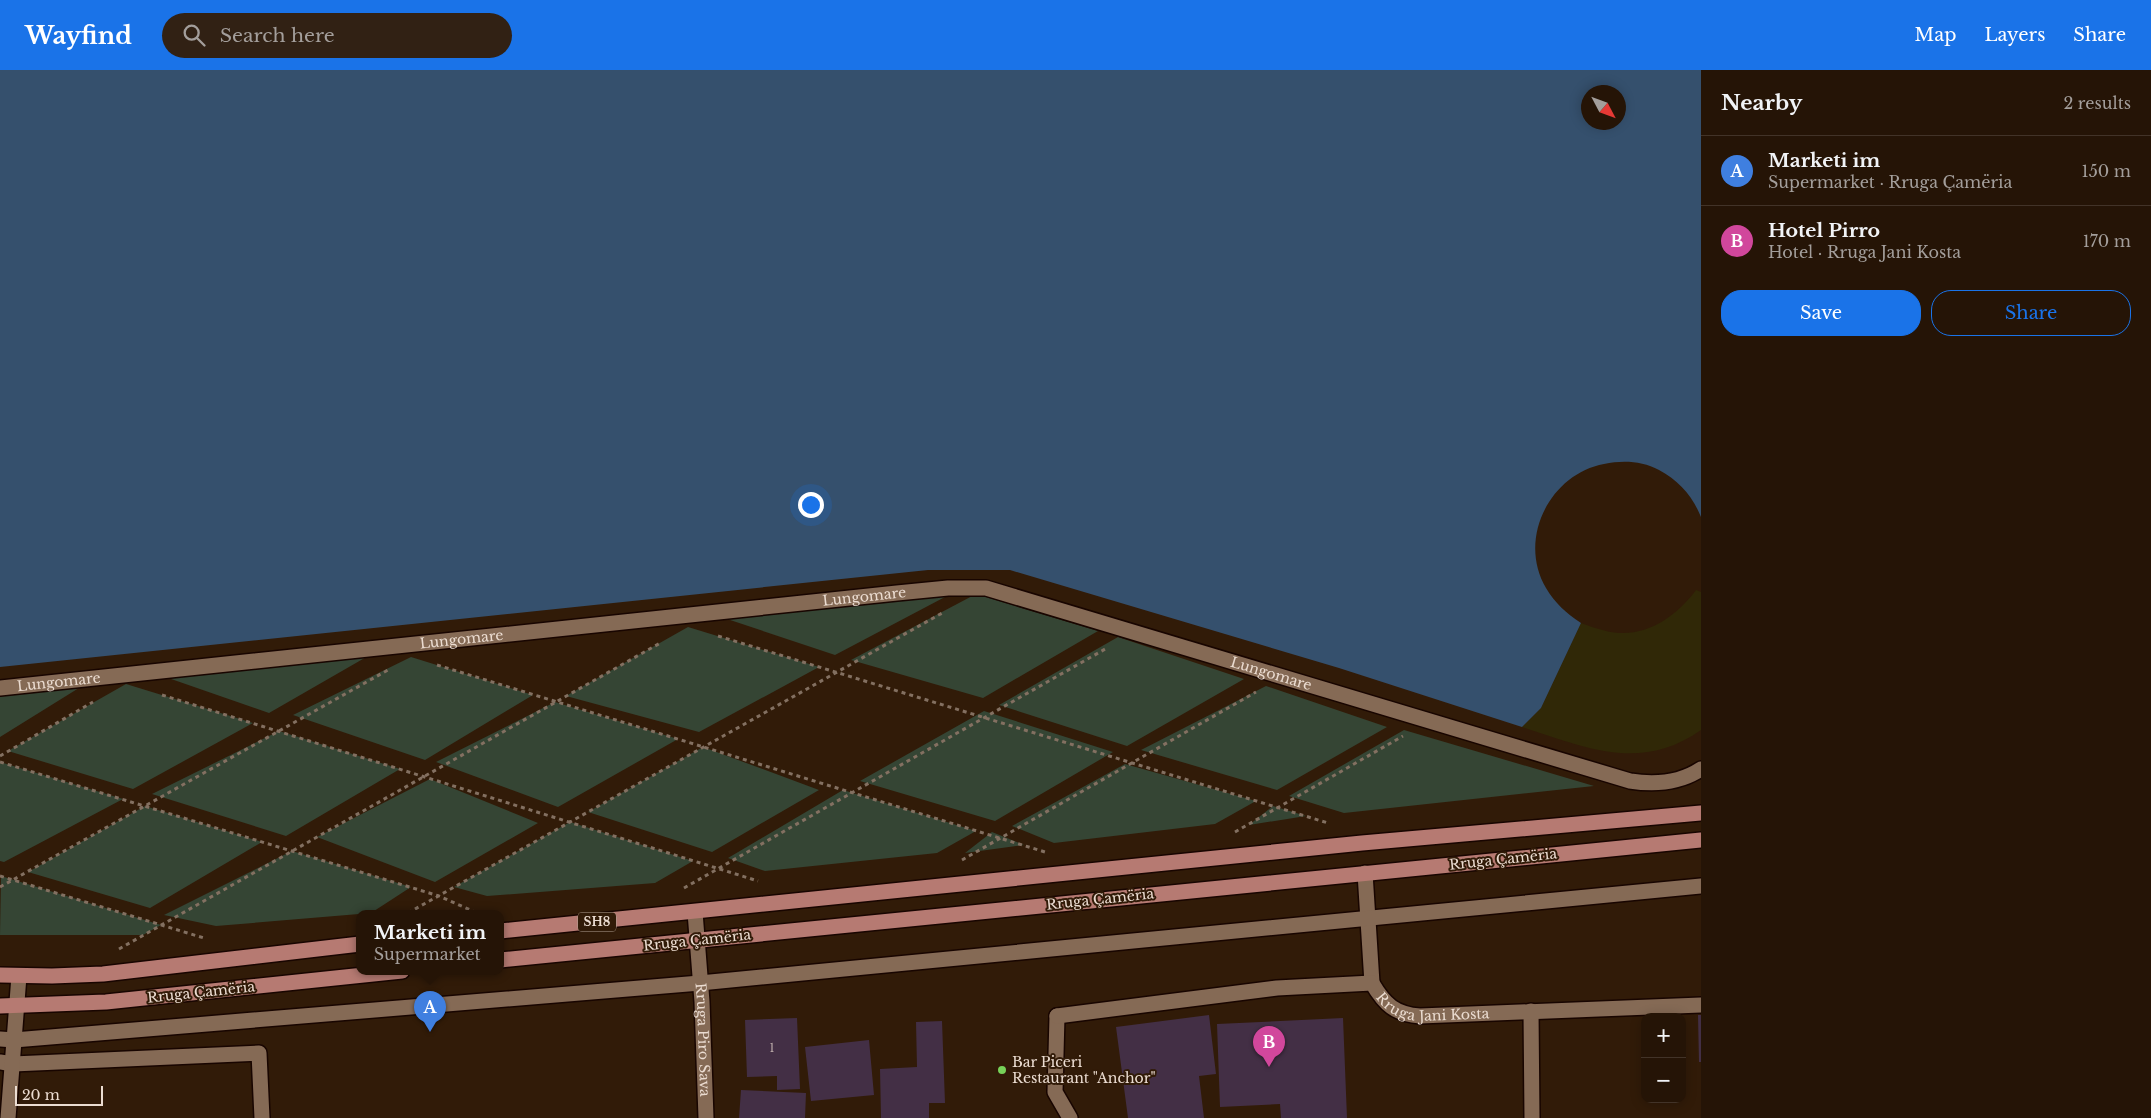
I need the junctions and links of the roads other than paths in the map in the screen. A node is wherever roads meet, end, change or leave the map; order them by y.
1 (0, 688) edge
2 (1701, 769) edge
3 (1701, 813) edge
4 (1701, 840) edge
5 (1365, 873) junction
6 (1701, 886) edge
7 (694, 912) junction
8 (1368, 919) junction
9 (504, 931) edge
10 (696, 940) junction
11 (356, 944) edge
12 (504, 960) edge
13 (0, 975) edge
14 (364, 975) edge
15 (18, 976) junction
16 (700, 983) junction
17 (1372, 984) junction
18 (1701, 1005) edge
19 (0, 1006) edge
20 (17, 1006) junction
21 (1531, 1011) junction
22 (7, 1040) edge
23 (6, 1063) edge
24 (8, 1118) edge
25 (262, 1118) edge
26 (706, 1118) edge
27 (1070, 1118) edge
28 (1532, 1118) edge

1 - 2 street, Lungomare
3 - 7 main road, Rruga Çamëria
4 - 5 main road, Rruga Çamëria
5 - 8 street
5 - 10 main road, Rruga Çamëria
6 - 8 street
7 - 9 main road, Rruga Çamëria / SH8
7 - 10 street, Rruga Piro Sava
8 - 16 street
8 - 17 street
10 - 12 main road, Rruga Çamëria
10 - 16 street, Rruga Piro Sava
11 - 15 main road, Rruga Çamëria
13 - 15 main road, Rruga Çamëria
14 - 20 main road, Rruga Çamëria
15 - 20 street
16 - 22 street
16 - 26 street, Rruga Piro Sava
17 - 21 street, Rruga Jani Kosta
17 - 27 street, Rruga Jani Kosta
18 - 21 street, Rruga Jani Kosta
19 - 20 main road, Rruga Çamëria
20 - 22 street
21 - 28 street
22 - 23 street
23 - 24 street
23 - 25 street

